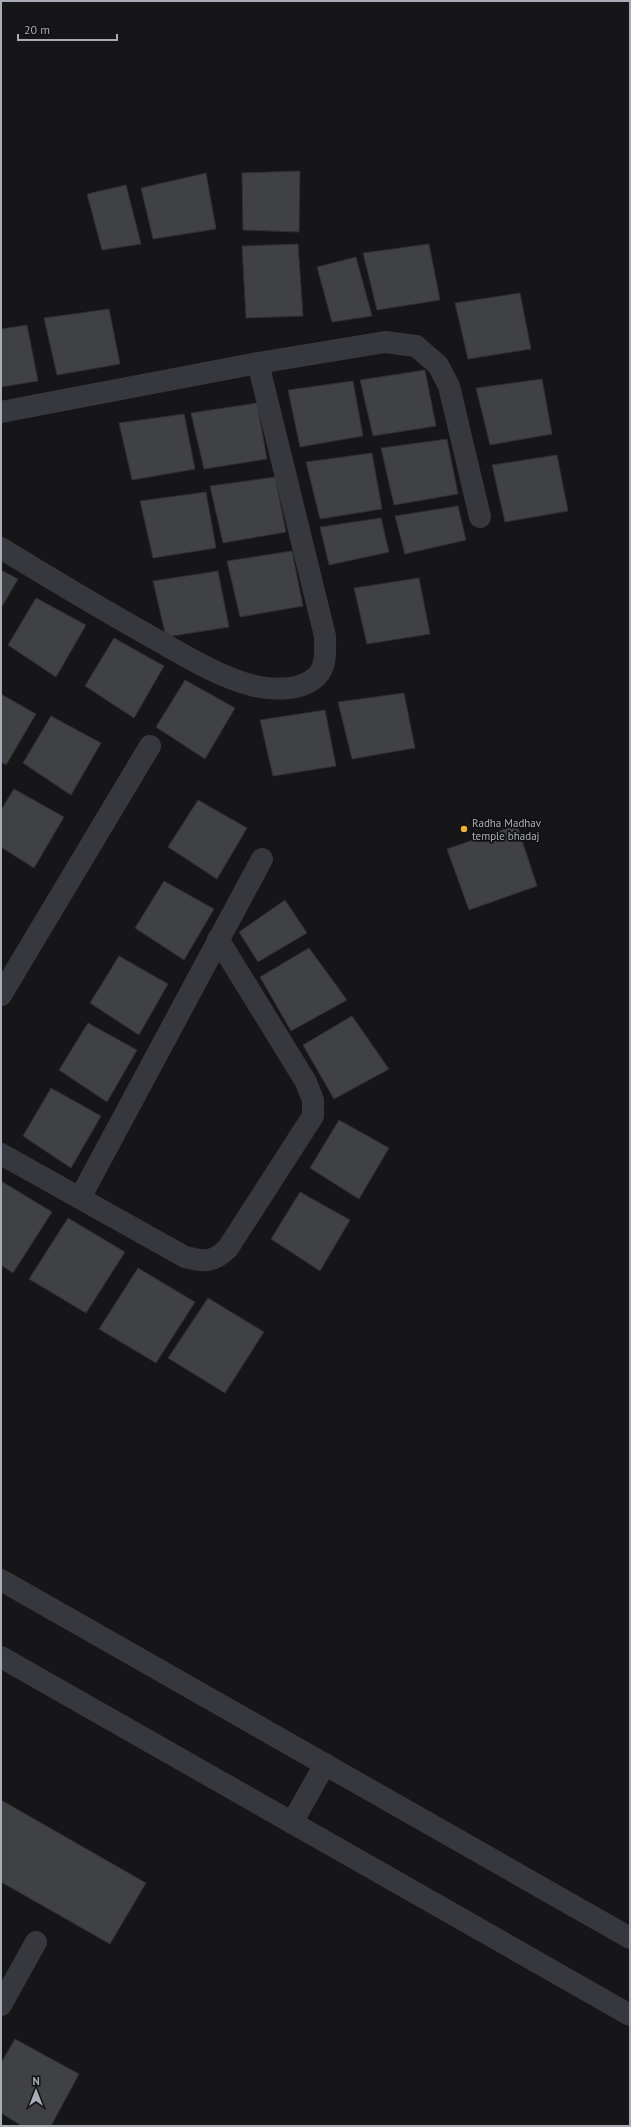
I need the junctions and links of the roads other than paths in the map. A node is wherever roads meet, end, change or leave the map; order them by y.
1 (258, 363) junction
2 (1, 412) edge
3 (480, 517) dead end
4 (1, 548) edge
5 (150, 746) dead end
6 (262, 859) dead end
7 (218, 939) junction
8 (1, 995) edge
9 (1, 1154) edge
10 (80, 1198) junction
11 (1, 1580) edge
12 (1, 1657) edge
13 (325, 1764) junction
14 (292, 1823) junction
15 (630, 1938) edge
16 (36, 1942) dead end
17 (1, 2005) edge
18 (630, 2014) edge

1 - 2 street
1 - 3 street
1 - 4 street
5 - 8 street
6 - 7 street
7 - 10 street
7 - 10 street
9 - 10 street
11 - 13 street
12 - 14 street
13 - 14 street
13 - 15 street
14 - 18 street
16 - 17 street

